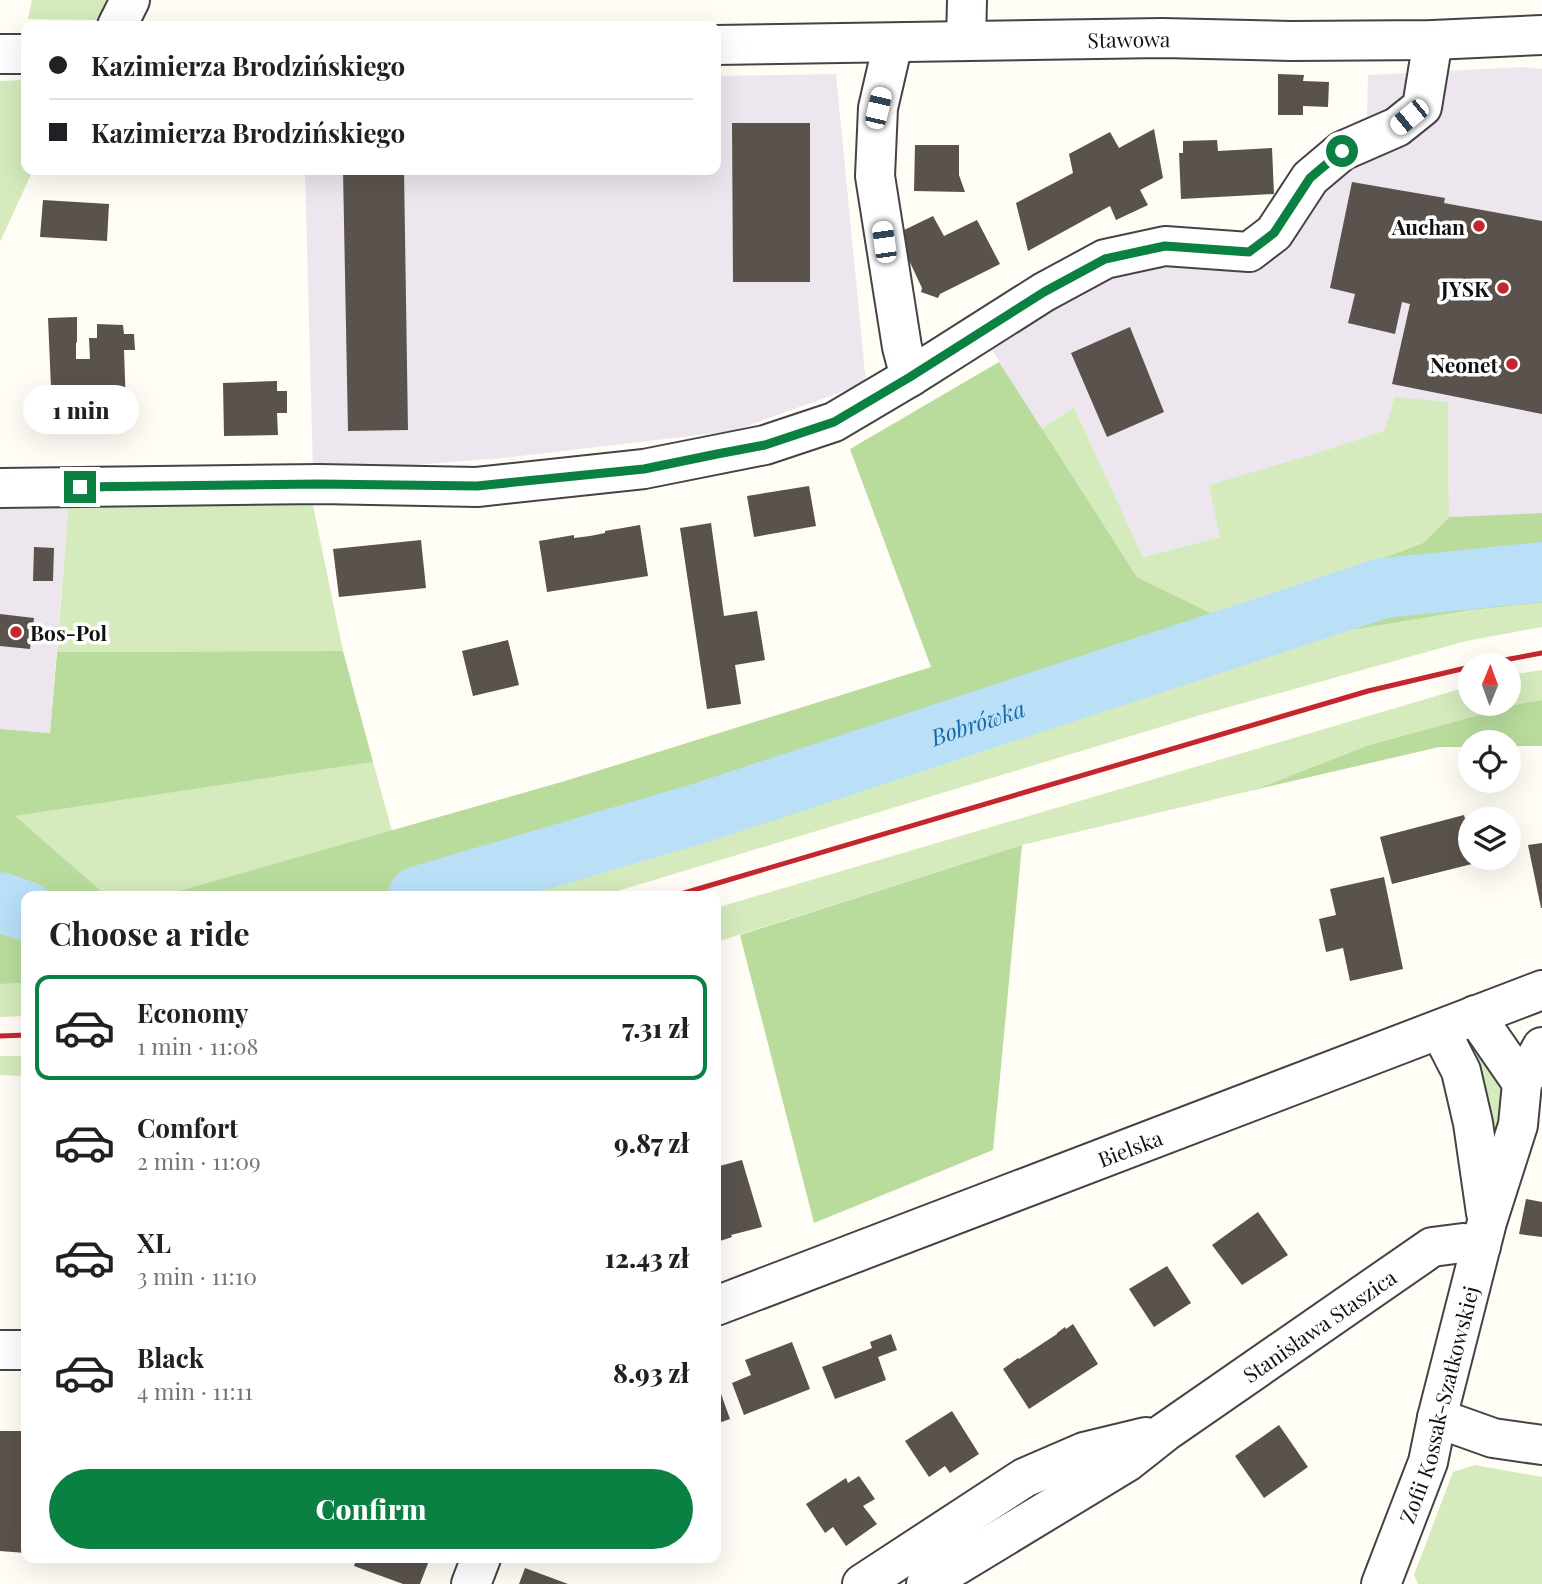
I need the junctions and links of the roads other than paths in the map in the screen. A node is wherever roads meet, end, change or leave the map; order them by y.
1 (130, 0) edge
2 (967, 0) edge
3 (120, 21) edge
4 (1542, 35) edge
5 (1433, 40) junction
6 (965, 41) junction
7 (893, 43) junction
8 (721, 45) edge
9 (0, 54) edge
10 (21, 54) edge
11 (910, 377) junction
12 (0, 488) edge
13 (1542, 990) edge
14 (1475, 1015) junction
15 (1440, 1030) junction
16 (1542, 1047) edge
17 (1522, 1083) junction
18 (1484, 1234) junction
19 (721, 1304) edge
20 (0, 1350) edge
21 (21, 1350) edge
22 (1437, 1418) junction
23 (1165, 1432) junction
24 (1542, 1445) edge
25 (479, 1563) edge
26 (471, 1584) edge
27 (862, 1584) edge
28 (926, 1584) edge
29 (1381, 1584) edge

1 - 3 street
2 - 6 street
4 - 5 street, Stawowa
5 - 6 street, Stawowa
5 - 11 street
6 - 7 street, Stawowa
7 - 8 street, Stawowa
7 - 11 street
9 - 10 street
11 - 12 street
13 - 14 street, Bielska
14 - 15 street, Bielska
14 - 17 street
15 - 18 street
15 - 19 street, Bielska
16 - 17 street
17 - 18 street, Zofii Kossak-Szatkowskiej
18 - 22 street, Zofii Kossak-Szatkowskiej
18 - 23 street, Stanisława Staszica
20 - 21 street
22 - 24 street
22 - 29 street, Zofii Kossak-Szatkowskiej
23 - 27 street, Stanisława Staszica
23 - 28 street, Stanisława Staszica
25 - 26 street

